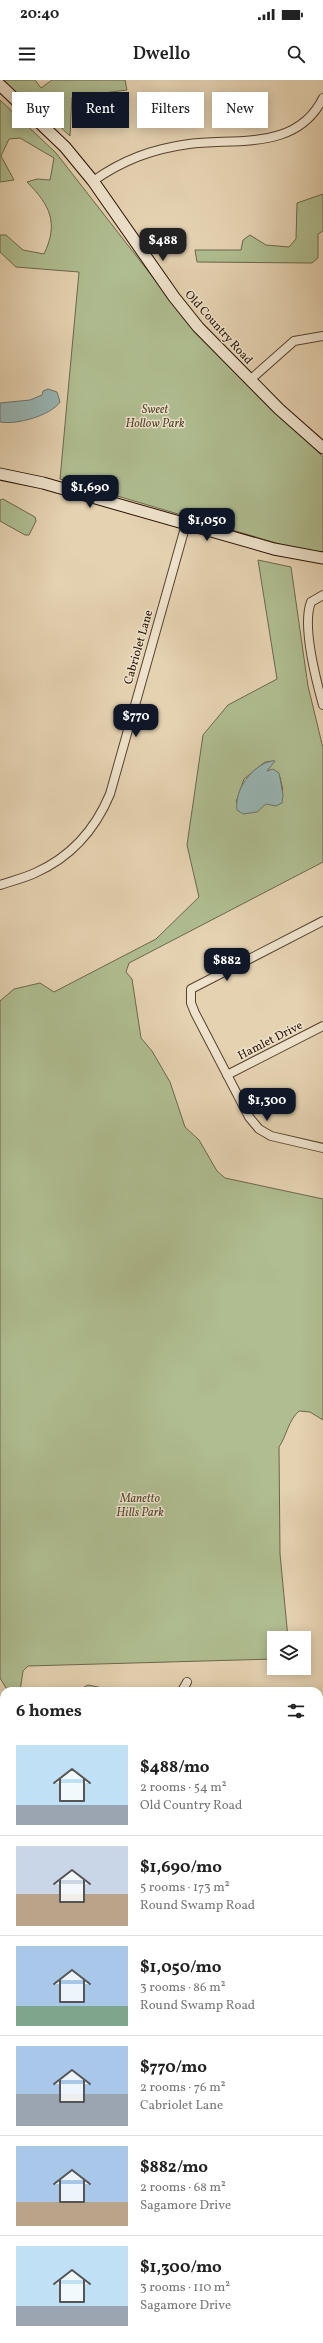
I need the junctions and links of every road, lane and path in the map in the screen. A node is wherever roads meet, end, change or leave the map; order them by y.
1 (0, 85) edge
2 (323, 98) edge
3 (93, 181) junction
4 (323, 336) edge
5 (250, 380) junction
6 (323, 448) edge
7 (0, 474) edge
8 (186, 524) junction
9 (323, 558) edge
10 (323, 595) edge
11 (323, 705) edge
12 (0, 885) edge
13 (323, 921) edge
14 (323, 1026) edge
15 (227, 1075) junction
16 (323, 1148) edge
17 (187, 1682) dead end
18 (184, 1687) edge

1 - 3 main road, Old Country Road
2 - 3 street
3 - 5 main road, Old Country Road
4 - 5 street
5 - 6 main road, Old Country Road
7 - 8 main road
8 - 9 main road
8 - 12 street, Cabriolet Lane
10 - 11 street
13 - 15 street
14 - 15 street, Hamlet Drive
15 - 16 street
17 - 18 street

